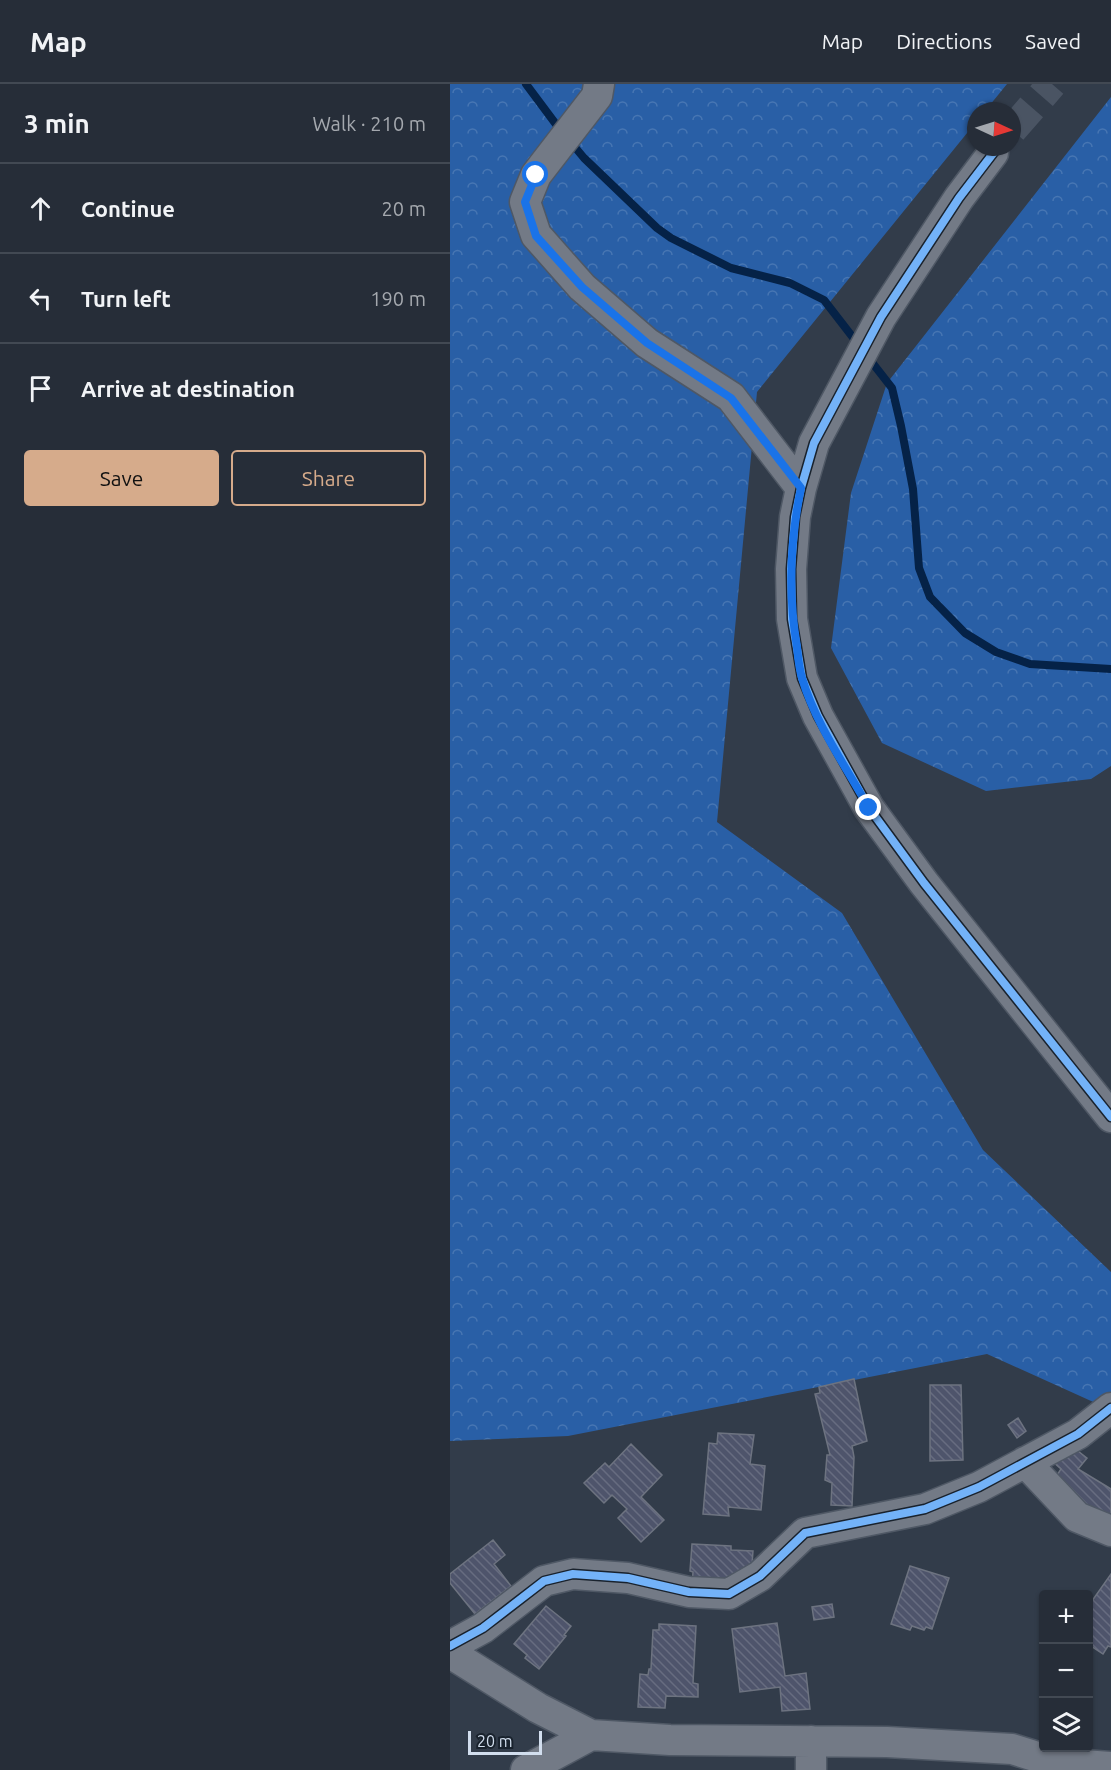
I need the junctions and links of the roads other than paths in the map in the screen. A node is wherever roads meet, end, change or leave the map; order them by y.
1 (599, 84) edge
2 (991, 156) edge
3 (801, 488) junction
4 (1111, 1117) edge
5 (1111, 1408) edge
6 (1025, 1462) junction
7 (1111, 1532) edge
8 (450, 1646) edge
9 (450, 1653) edge
10 (591, 1735) junction
11 (811, 1755) edge
12 (1111, 1767) edge
13 (526, 1770) edge

1 - 3 street
2 - 3 street
3 - 4 street
5 - 6 street
6 - 7 street
6 - 8 street
9 - 10 street
10 - 11 street
10 - 13 street
11 - 12 street

